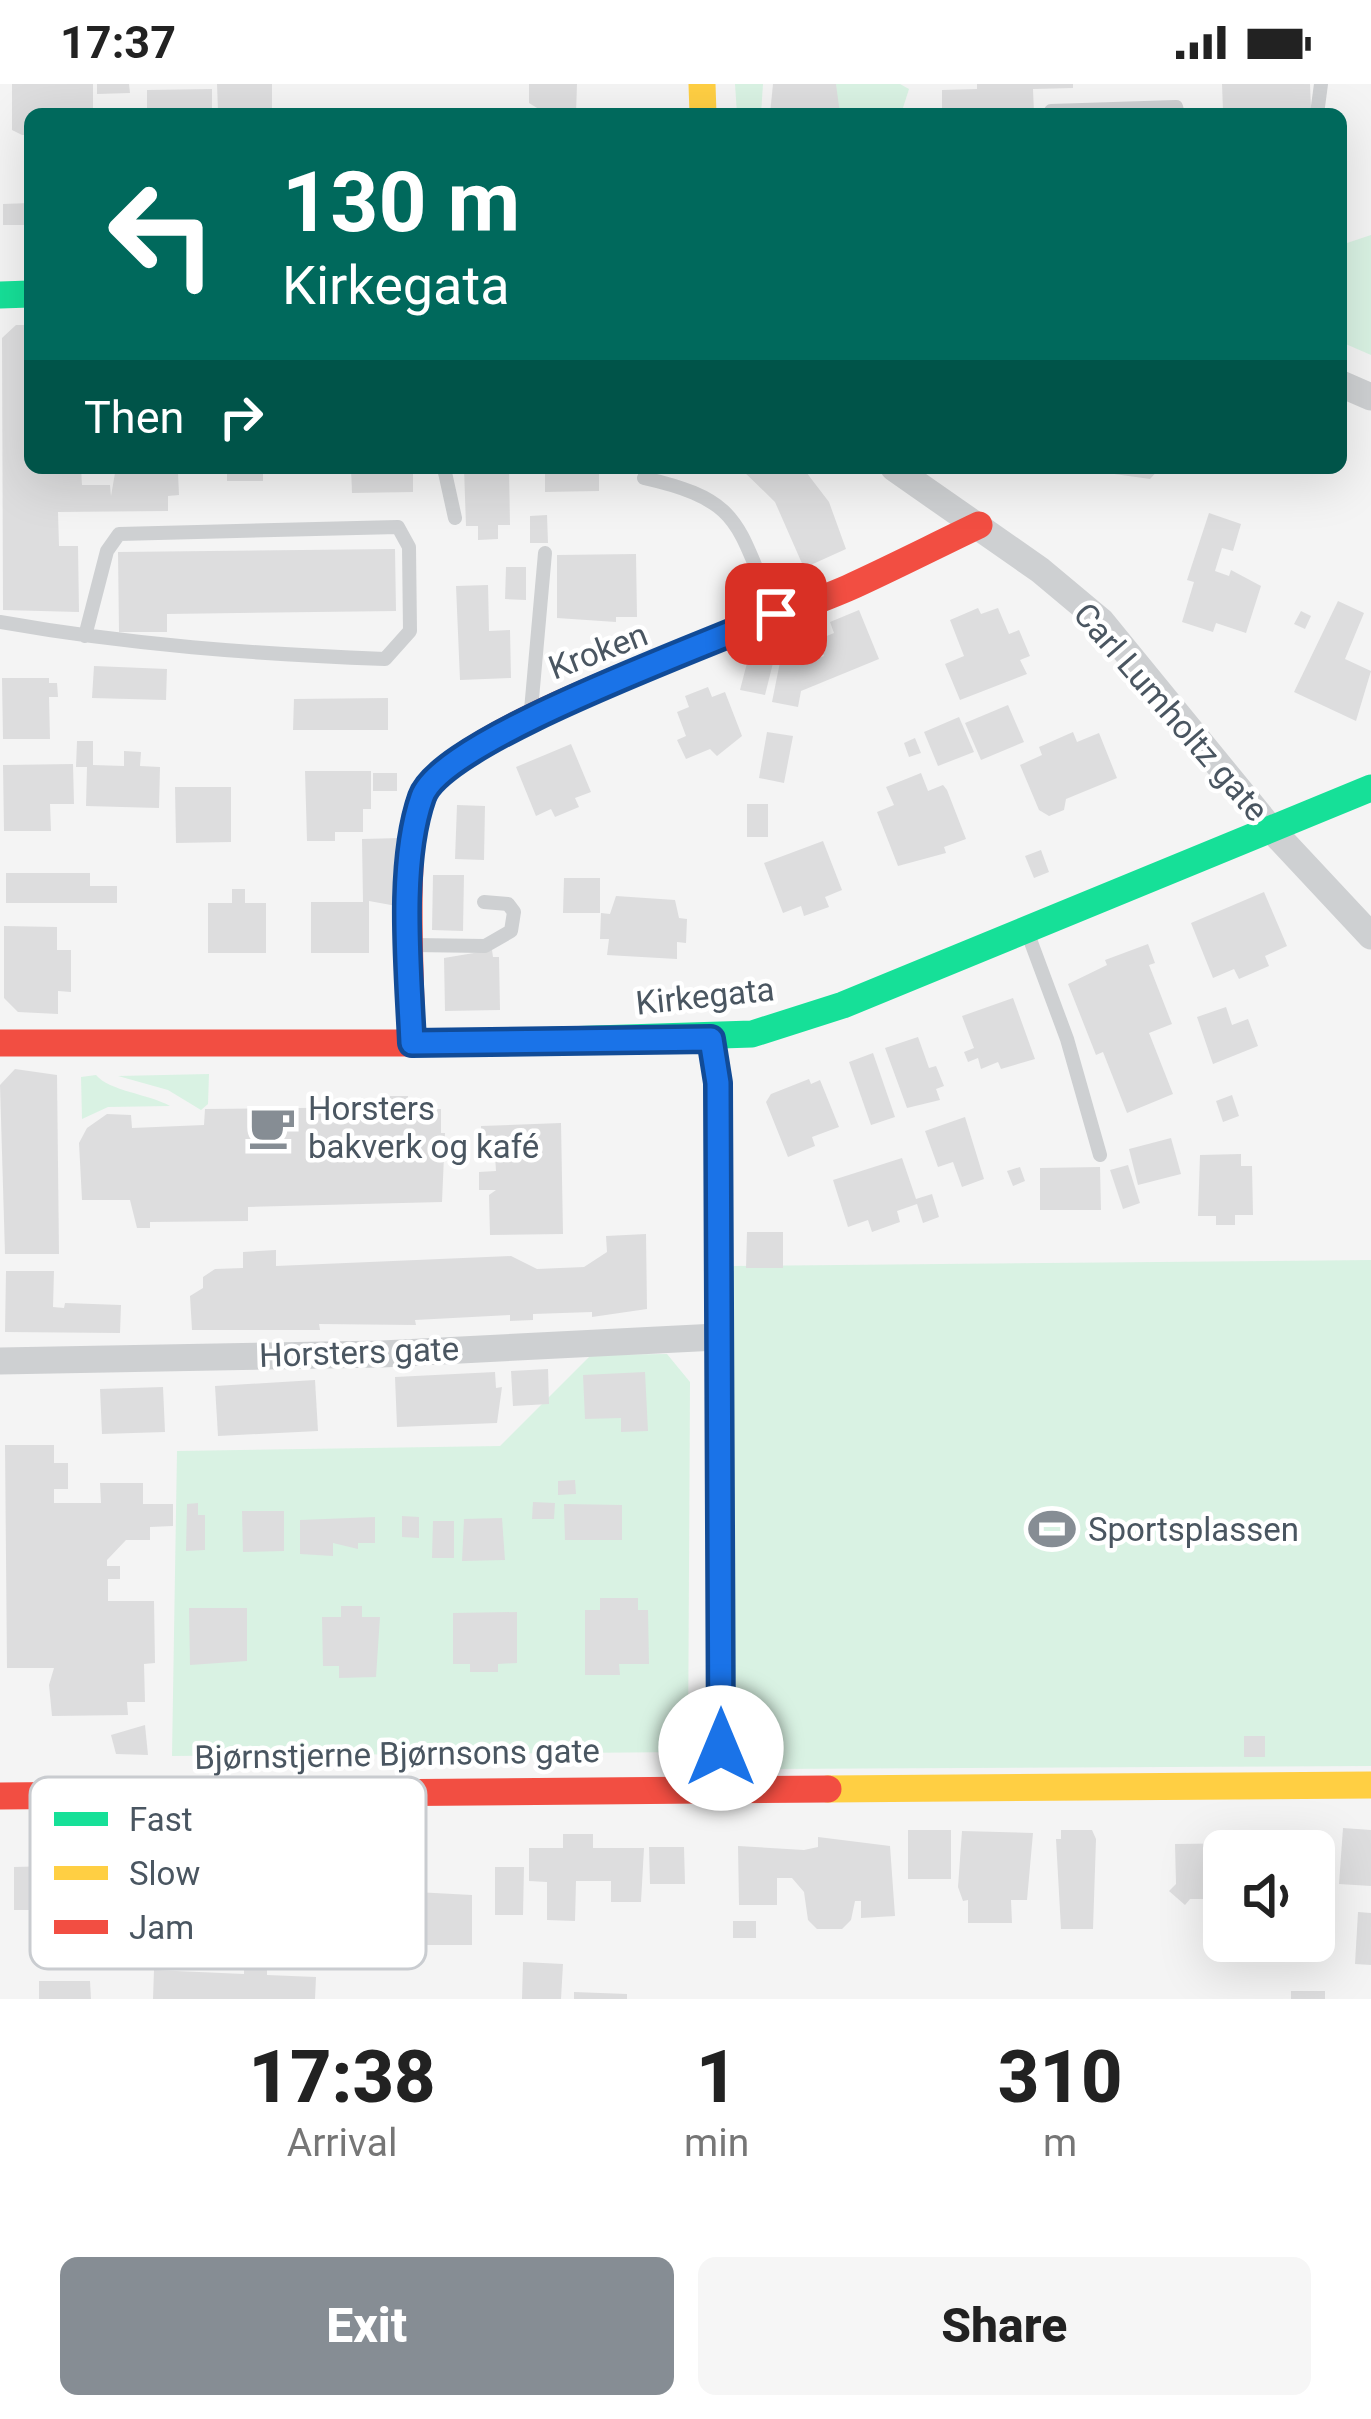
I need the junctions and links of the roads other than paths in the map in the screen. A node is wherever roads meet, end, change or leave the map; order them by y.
1 (1145, 108) edge
2 (1176, 108) edge
3 (445, 474) edge
4 (903, 474) edge
5 (644, 478) dead end
6 (454, 518) dead end
7 (979, 525) junction
8 (545, 554) dead end
9 (776, 614) junction
10 (0, 622) edge
11 (85, 636) junction
12 (530, 718) junction
13 (1371, 788) edge
14 (1270, 828) junction
15 (484, 902) dead end
16 (1027, 929) junction
17 (1371, 936) edge
18 (410, 945) junction
19 (711, 1039) junction
20 (0, 1043) edge
21 (412, 1043) junction
22 (1100, 1155) dead end
23 (717, 1337) junction
24 (0, 1361) edge
25 (1371, 1785) edge
26 (721, 1787) junction
27 (426, 1791) edge
28 (0, 1796) edge
29 (30, 1796) edge

1 - 2 lane
3 - 6 lane
4 - 7 street, Carl Lumholtz gate
5 - 9 lane
7 - 9 street, Kroken
7 - 14 street, Carl Lumholtz gate
8 - 12 lane
9 - 12 street, Kroken
10 - 11 lane
11 - 11 lane
12 - 18 street, Kroken
13 - 14 street, Kirkegata
14 - 16 street, Kirkegata
14 - 17 street, Carl Lumholtz gate
15 - 18 lane
16 - 19 street, Kirkegata
16 - 22 lane
18 - 21 street, Kroken
19 - 21 street, Kirkegata
19 - 23 street
20 - 21 street, Kirkegata
23 - 24 street, Horsters gate
23 - 26 street
25 - 26 street, Bjørnstjerne Bjørnsons gate
26 - 27 street, Bjørnstjerne Bjørnsons gate
28 - 29 street, Bjørnstjerne Bjørnsons gate

